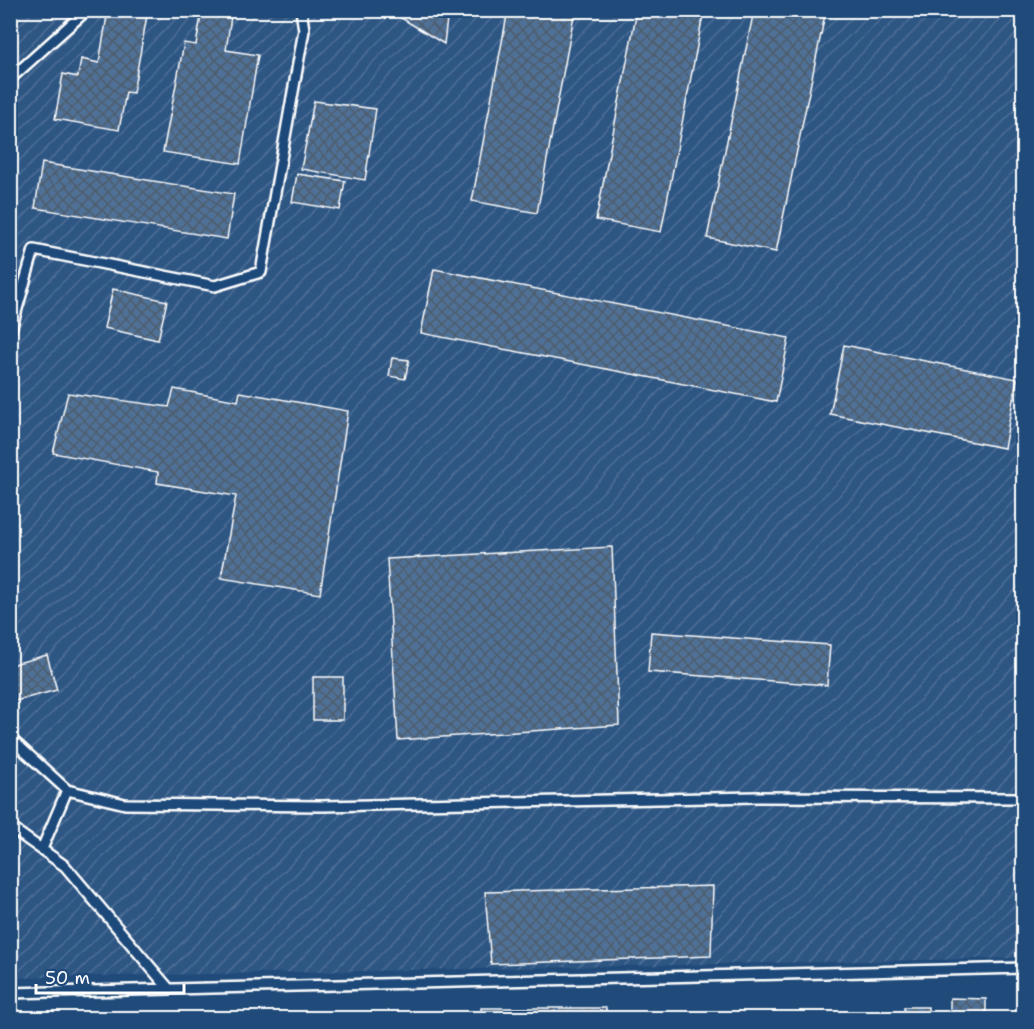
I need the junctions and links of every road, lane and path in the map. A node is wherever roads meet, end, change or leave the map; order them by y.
1 (87, 10) edge
2 (301, 10) edge
3 (10, 79) edge
4 (10, 333) edge
5 (10, 738) edge
6 (66, 790) junction
7 (1023, 798) edge
8 (10, 827) edge
9 (42, 849) junction
10 (1023, 968) edge
11 (169, 989) junction
12 (10, 993) edge

1 - 3 lane
2 - 4 lane
5 - 6 lane
6 - 7 lane
6 - 9 lane
8 - 9 lane
9 - 11 lane
10 - 11 lane
11 - 12 lane

